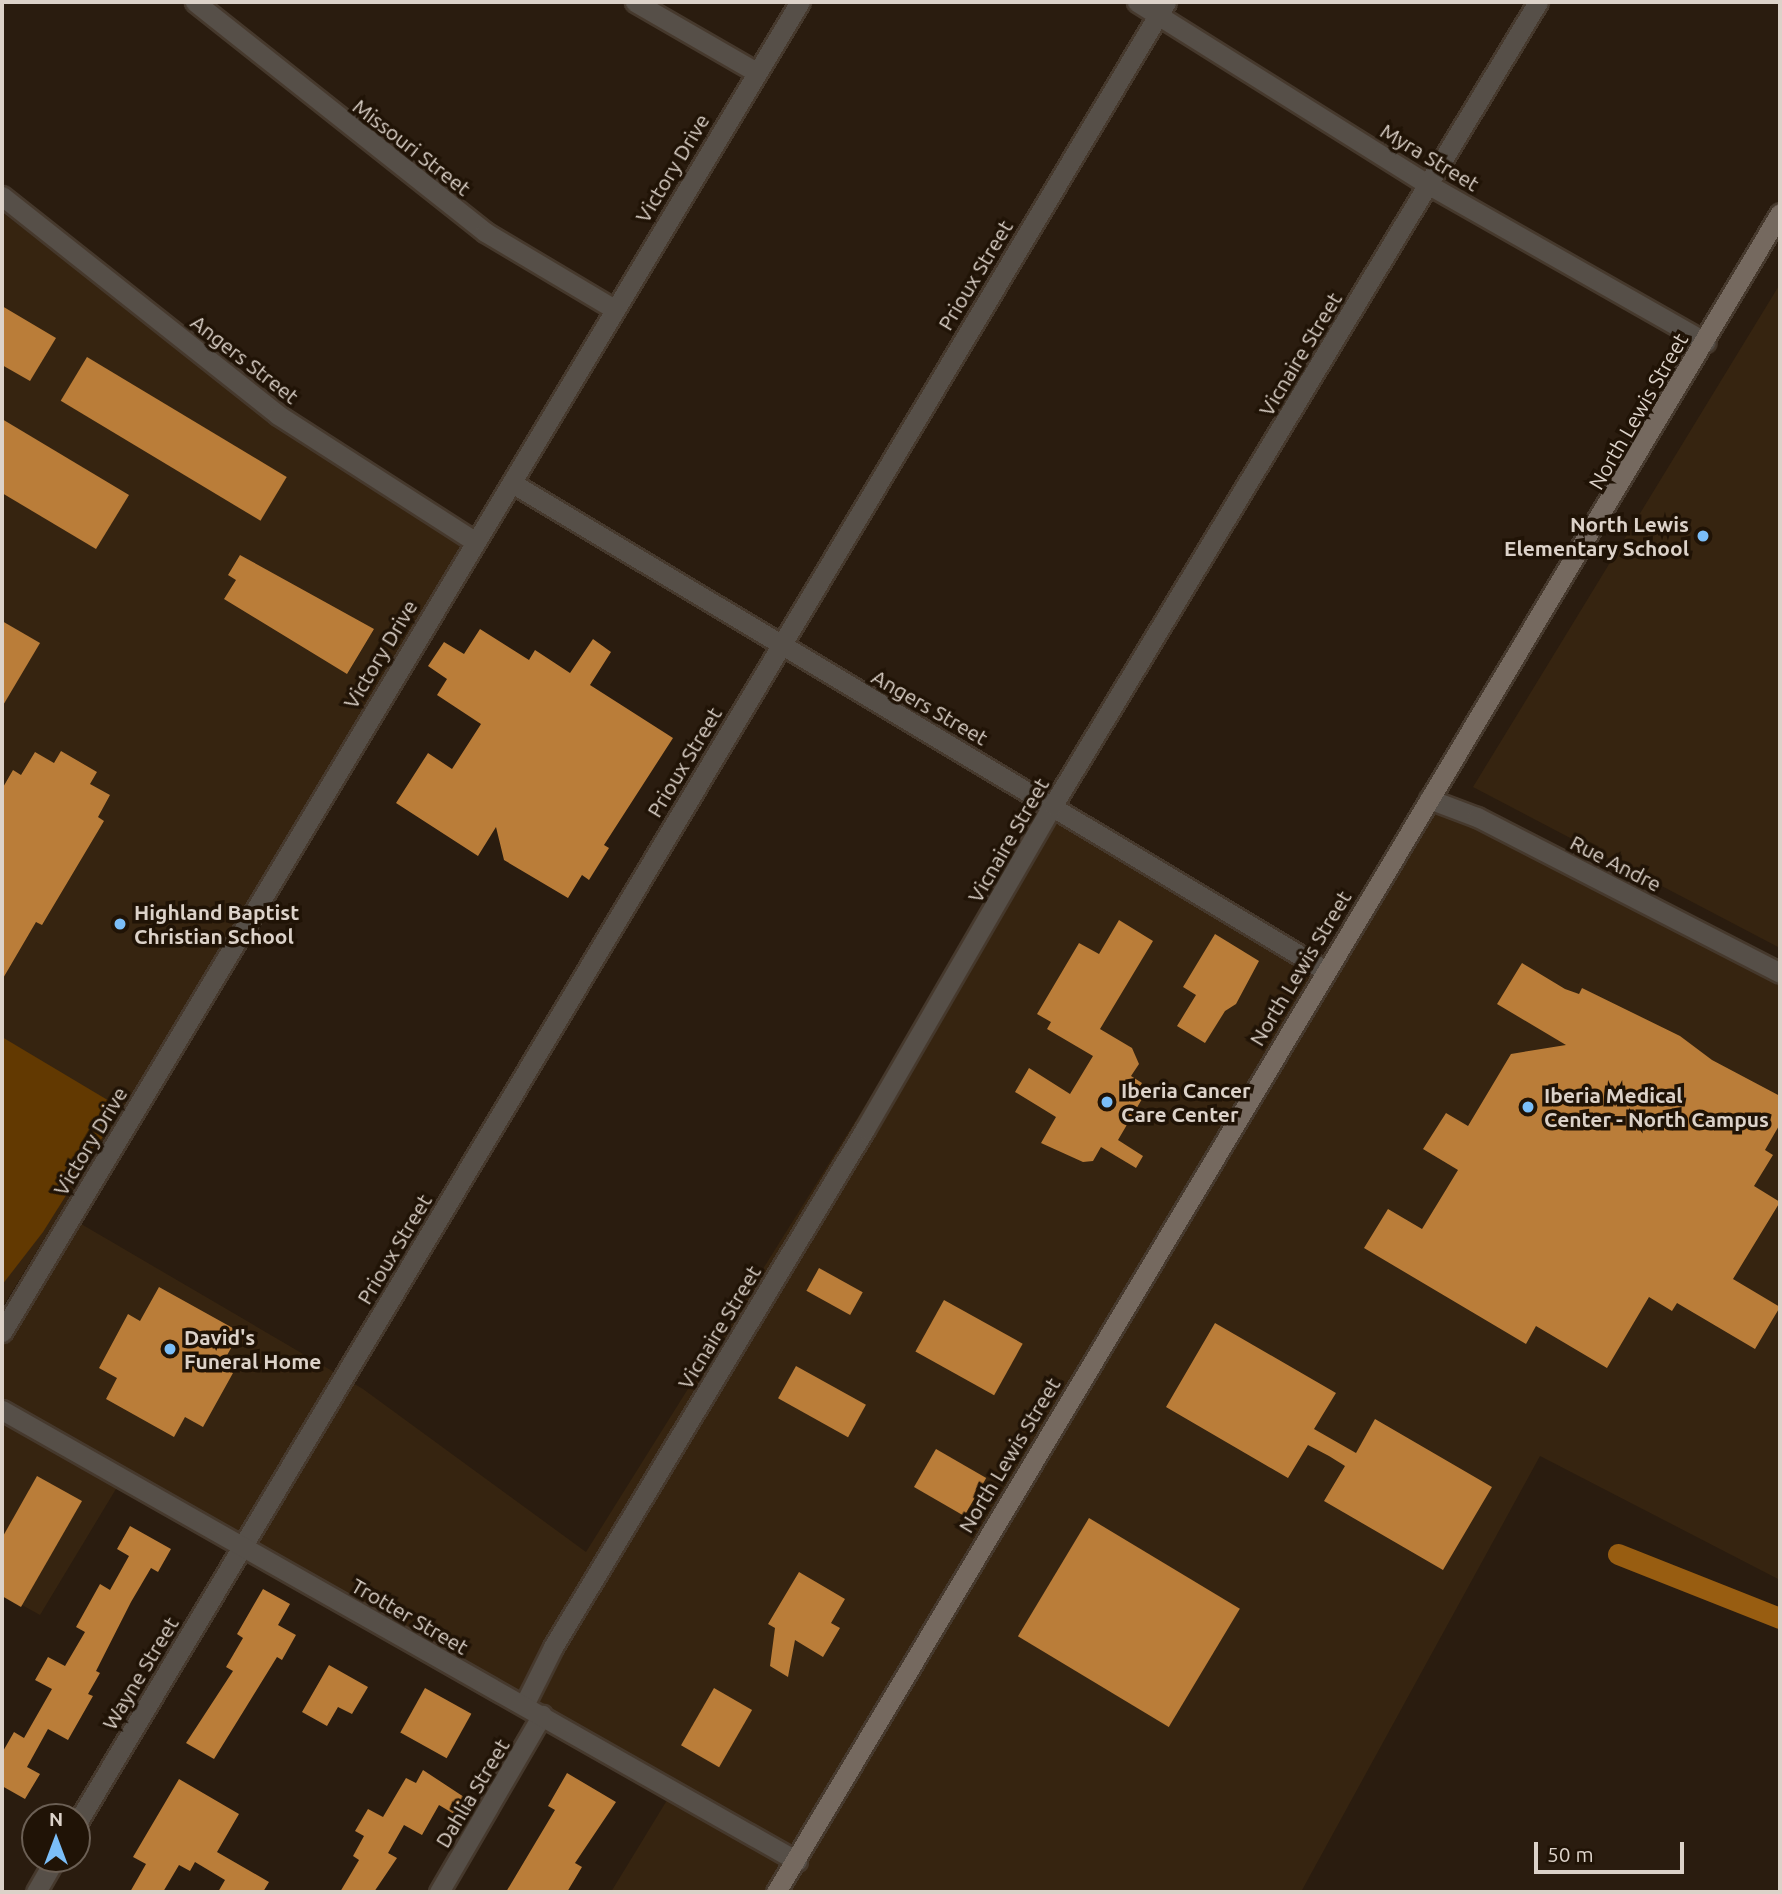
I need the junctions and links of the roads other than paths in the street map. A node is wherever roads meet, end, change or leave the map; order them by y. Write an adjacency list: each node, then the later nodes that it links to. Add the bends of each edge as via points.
1 (195, 2): 11 (street, Missouri Street, via 485,232)
2 (635, 2): 7 (street)
3 (800, 2): 7 (street, Victory Drive)
4 (1137, 2): 6 (street, Myra Street)
5 (1538, 2): 8 (street, Vicnaire Street)
6 (1162, 8): 8 (street, Myra Street); 15 (street, Prioux Street)
7 (756, 72): 11 (street, Victory Drive)
8 (1429, 185): 12 (street, Myra Street); 17 (street, Vicnaire Street)
9 (2, 196): 14 (street, Angers Street, via 278,415)
10 (1780, 213): 12 (main road, North Lewis Street)
11 (614, 309): 13 (street, Victory Drive)
12 (1704, 342): 16 (main road, North Lewis Street)
13 (512, 483): 14 (street, Victory Drive); 15 (street, Angers Street)
14 (473, 540): 20 (street, Victory Drive)
15 (780, 645): 17 (street, Angers Street); 22 (street, Prioux Street)
16 (1429, 799): 18 (main road, North Lewis Street); 19 (street, Rue Andre, via 1477,817)
17 (1053, 806): 18 (street, Angers Street); 23 (street, Vicnaire Street, via 865,1129 552,1647)
18 (1326, 971): 26 (main road, North Lewis Street)
19 (1780, 973)
20 (2, 1332)
21 (2, 1410): 22 (street, Trotter Street)
22 (243, 1546): 23 (street, Trotter Street); 25 (street, Wayne Street)
23 (524, 1705): 24 (street, Trotter Street)
24 (542, 1716): 26 (street, Trotter Street); 29 (street, Dahlia Street)
25 (89, 1803)
26 (797, 1861): 30 (main road, North Lewis Street)
27 (47, 1873): 28 (street)
28 (36, 1892)
29 (439, 1892)
30 (776, 1892)

